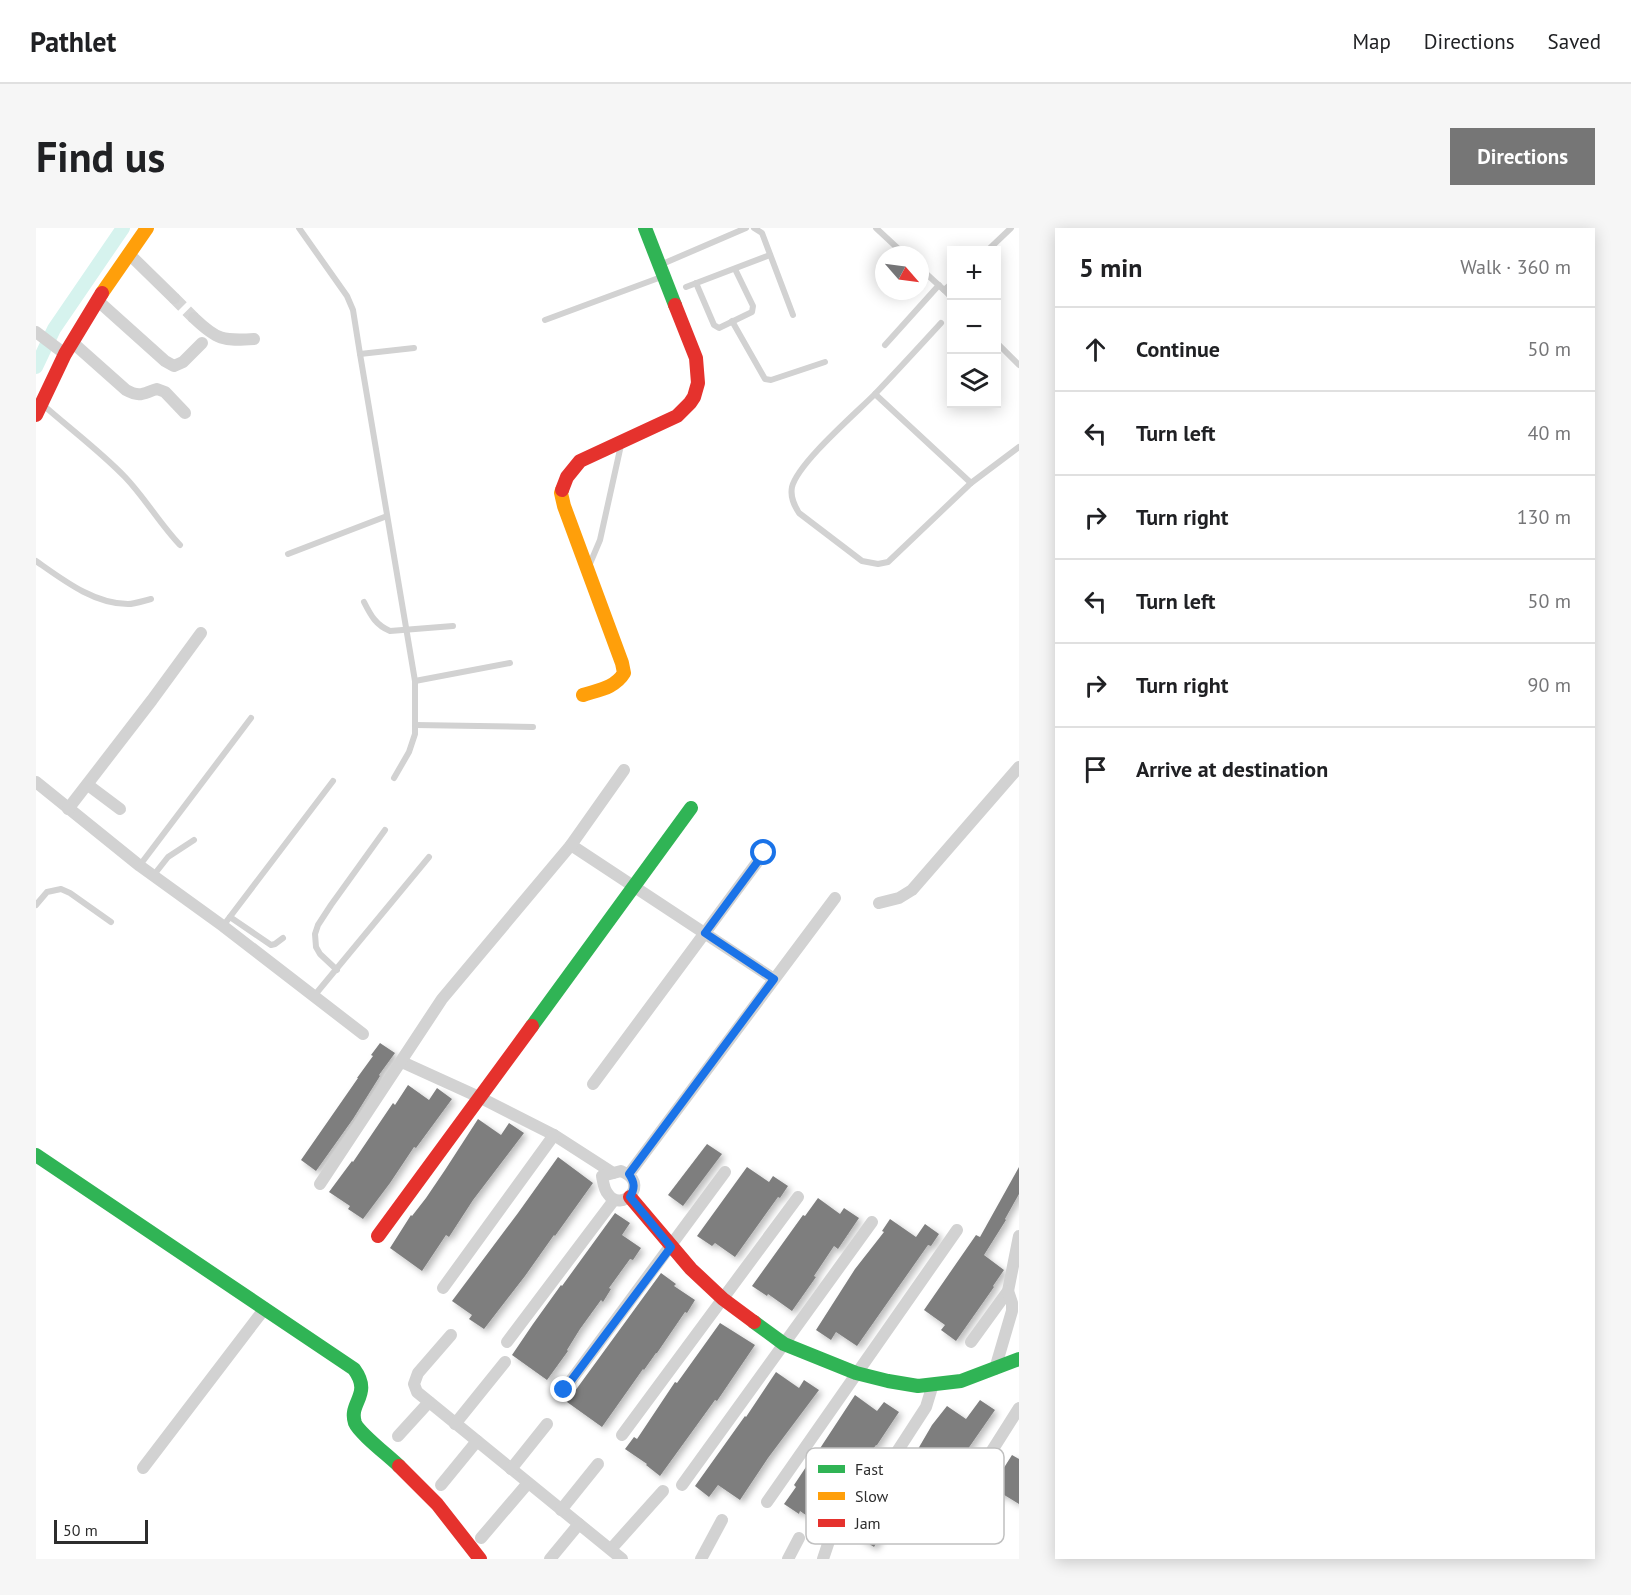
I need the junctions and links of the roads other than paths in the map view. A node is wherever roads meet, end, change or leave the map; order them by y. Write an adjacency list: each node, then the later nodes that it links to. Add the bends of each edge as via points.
1 (147, 228): 10 (street)
2 (299, 228): 33 (lane, via 347,296)
3 (645, 228): 13 (street)
4 (746, 228): 13 (lane)
5 (754, 228): 11 (lane, via 762,233)
6 (876, 228): 8 (lane)
7 (1011, 228): 9 (lane)
8 (895, 246)
9 (992, 246)
10 (129, 254): 20 (street); 21 (street)
11 (770, 255): 12 (lane); 22 (lane)
12 (735, 269): 15 (lane); 25 (lane, via 753,306 752,312)
13 (662, 271): 24 (lane); 39 (street, via 696,358 697,393 677,416)
14 (929, 276): 18 (lane)
15 (696, 283): 17 (lane); 25 (lane, via 714,325 719,328)
16 (947, 286): 18 (lane)
17 (686, 287)
18 (942, 288): 19 (lane); 30 (lane)
19 (947, 293)
20 (174, 298)
21 (97, 300): 28 (street); 29 (street, via 174,366)
22 (793, 315)
23 (194, 318): 27 (street, via 221,339)
24 (545, 320)
25 (732, 321): 34 (lane, via 765,379)
26 (941, 323): 36 (lane)
27 (254, 339)
28 (55, 343): 37 (street); 38 (street, via 135,395 157,389 165,392)
29 (202, 343)
30 (885, 345)
31 (1001, 347): 35 (lane)
32 (414, 348): 33 (lane)
33 (360, 354): 42 (lane)
34 (825, 362)
35 (1019, 365)
36 (875, 394): 41 (lane); 41 (lane, via 798,475 792,488 792,503 799,513 862,561 878,564 888,562)
37 (39, 409): 43 (lane, via 124,476)
38 (185, 413)
39 (622, 442): 46 (lane, via 600,540); 46 (street, via 580,461 567,477 561,493)
40 (1019, 447): 41 (lane)
41 (971, 483)
42 (387, 516): 44 (lane); 50 (lane)
43 (180, 545)
44 (288, 554)
45 (36, 561): 47 (lane, via 66,582 104,600 128,604)
46 (587, 569): 54 (street, via 624,674 613,685)
47 (151, 599)
48 (364, 602): 50 (lane, via 382,627)
49 (453, 626): 50 (lane)
50 (406, 630): 53 (lane)
51 (201, 633): 63 (street)
52 (510, 663): 53 (lane)
53 (415, 681): 56 (lane)
54 (583, 695)
55 (251, 718): 72 (lane)
56 (415, 725): 57 (lane); 60 (lane, via 409,752)
57 (533, 727)
58 (1019, 766): 76 (street, via 912,890)
59 (624, 770): 69 (street)
60 (394, 778)
61 (333, 781): 79 (lane)
62 (36, 782): 64 (street)
63 (87, 785): 64 (street); 66 (street)
64 (68, 808): 72 (street)
65 (691, 808): 74 (street)
66 (120, 809)
67 (385, 830): 82 (lane, via 318,925 315,947)
68 (194, 840): 73 (lane, via 168,857)
69 (571, 844): 74 (street); 86 (street, via 442,999)
70 (764, 853): 80 (street)
71 (429, 856): 82 (lane)
72 (140, 866): 73 (street)
73 (153, 876): 79 (street)
74 (634, 888): 80 (street); 88 (street)
75 (835, 898): 83 (street)
76 (879, 903)
77 (36, 905): 78 (lane, via 47,892 61,889)
78 (111, 922)
79 (226, 922): 81 (lane, via 272,945); 84 (street)
80 (705, 933): 83 (street); 87 (street)
81 (283, 938)
82 (337, 970): 84 (lane)
83 (774, 979): 93 (street)
84 (314, 997): 85 (street)
85 (363, 1034)
86 (402, 1062): 88 (street); 94 (street)
87 (593, 1084)
88 (479, 1097): 89 (street); 100 (street)
89 (554, 1135): 92 (street); 103 (street)
90 (36, 1155): 106 (street)
91 (725, 1172): 102 (street)
92 (613, 1173): 93 (street); 97 (street, via 602,1176 608,1195)
93 (629, 1174): 95 (street, via 634,1181)
94 (320, 1184)
95 (630, 1197): 97 (street); 102 (street)
96 (798, 1197): 105 (street)
97 (614, 1200): 108 (street)
98 (872, 1222): 110 (street)
99 (957, 1230): 114 (street)
100 (378, 1236)
101 (1019, 1236): 104 (street)
102 (671, 1247): 105 (street); 116 (street)
103 (443, 1288)
104 (1008, 1291): 109 (street); 113 (street, via 1011,1311)
105 (723, 1299): 110 (street); 121 (street)
106 (265, 1308): 127 (street); 141 (street, via 362,1377 355,1422 411,1476)
107 (451, 1335): 117 (street, via 418,1373 414,1384)
108 (507, 1342)
109 (971, 1342)
110 (784, 1344): 114 (street); 131 (street)
111 (1019, 1359): 113 (street)
112 (505, 1362): 119 (street)
113 (995, 1369): 115 (street, via 961,1381)
114 (856, 1373): 115 (street, via 918,1386); 133 (street)
115 (933, 1384): 124 (street, via 926,1407)
116 (564, 1390)
117 (429, 1402): 119 (street); 122 (street)
118 (1019, 1408): 125 (street)
119 (455, 1424): 123 (street)
120 (547, 1424): 128 (street)
121 (622, 1435)
122 (398, 1436)
123 (477, 1442): 128 (street); 130 (street)
124 (899, 1448)
125 (994, 1448)
126 (598, 1464): 134 (street)
127 (143, 1468)
128 (511, 1469): 129 (street)
129 (528, 1483): 134 (street); 137 (street)
130 (441, 1485)
131 (682, 1485)
132 (663, 1491): 140 (street)
133 (767, 1502)
134 (561, 1509): 136 (street)
135 (722, 1520): 144 (street)
136 (579, 1524): 140 (street); 142 (street)
137 (481, 1538)
138 (799, 1538): 145 (street)
139 (828, 1544): 146 (street)
140 (611, 1549): 143 (street)
141 (480, 1559)
142 (550, 1559)
143 (622, 1559)
144 (701, 1559)
145 (788, 1559)
146 (824, 1559)

